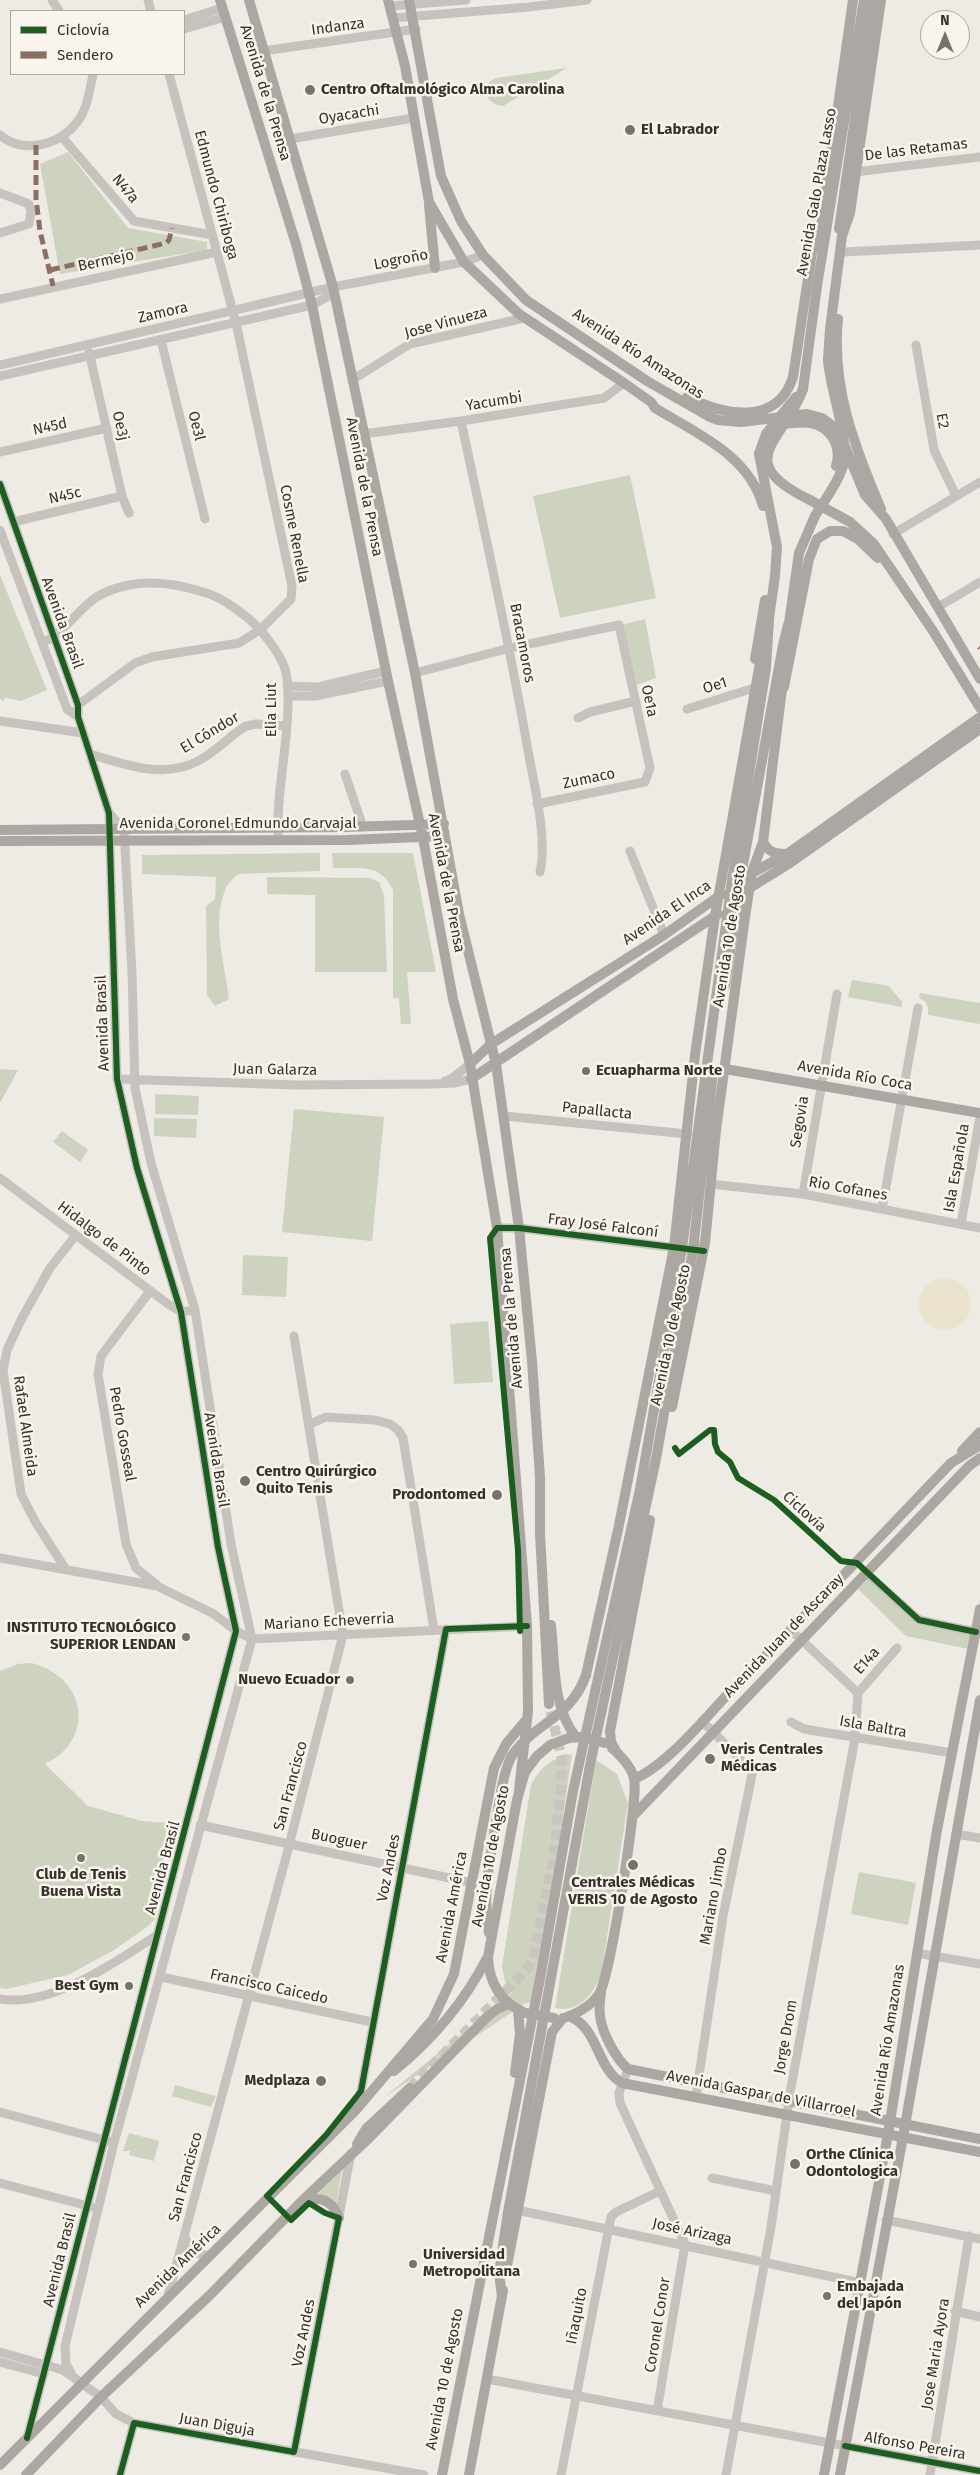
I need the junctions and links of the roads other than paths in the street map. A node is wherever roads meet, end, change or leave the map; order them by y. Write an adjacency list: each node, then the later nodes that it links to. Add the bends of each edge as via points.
1 (249, 0): 17 (main road, Avenida de la Prensa)
2 (466, 0): 8 (street)
3 (587, 0): 11 (street)
4 (853, 0): 31 (main road, Avenida Galo Plaza Lasso)
5 (864, 0): 39 (main road, Avenida Galo Plaza Lasso)
6 (872, 0): 32 (main road, Avenida Galo Plaza Lasso, via 839,229)
7 (881, 0): 25 (main road)
8 (410, 2): 9 (street); 11 (main road, Avenida Río Amazonas)
9 (389, 3): 12 (main road)
10 (223, 8): 13 (street); 14 (street); 41 (main road, Avenida de la Prensa)
11 (414, 16): 12 (street); 15 (main road, Avenida Río Amazonas)
12 (394, 18): 16 (main road)
13 (185, 20)
14 (185, 28)
15 (416, 29): 16 (street, Indanza); 36 (main road, Avenida Río Amazonas, via 441,176 462,221)
16 (397, 32): 17 (street, Indanza); 20 (main road)
17 (264, 51): 23 (main road, Avenida de la Prensa)
18 (93, 75): 22 (street, via 79,120)
19 (169, 75): 30 (street, Edmundo Chiriboga)
20 (413, 118): 23 (street, Oyacachi); 27 (main road)
21 (0, 135): 22 (street, via 24,146)
22 (62, 137): 30 (street, N47a, via 134,221)
23 (290, 139): 40 (main road, Avenida de la Prensa)
24 (980, 157): 25 (street, De las Retamas)
25 (856, 172): 28 (main road)
26 (0, 193): 29 (street, via 29,204 31,212 29,224)
27 (429, 202): 37 (main road); 38 (main road)
28 (850, 213): 32 (main road); 35 (main road)
29 (0, 233)
30 (212, 235): 34 (street, Edmundo Chiriboga)
31 (820, 235): 39 (main road, Avenida Galo Plaza Lasso, via 814,277); 52 (main road, via 812,252 793,378 785,397 775,406 753,412 720,410 703,405)
32 (842, 236): 67 (main road, Avenida 10 de Agosto, bridge, via 828,359 845,459 839,476)
33 (980, 245): 35 (street)
34 (217, 252): 42 (street, Bermejo); 44 (street, Edmundo Chiriboga)
35 (844, 252): 69 (main road, via 836,331 838,380 860,459)
36 (483, 255): 37 (street, Logroño); 52 (main road, Avenida Río Amazonas, via 526,300)
37 (464, 262): 38 (street, Logroño); 45 (main road)
38 (435, 268): 40 (street, Logroño)
39 (817, 286): 56 (main road)
40 (331, 291): 41 (street, Zamora); 43 (street, Zamora); 54 (main road, Avenida de la Prensa)
41 (309, 294): 43 (main road, Avenida de la Prensa); 44 (street, Zamora)
42 (0, 299)
43 (312, 305): 46 (street, Zamora); 83 (main road, Avenida de la Prensa)
44 (233, 311): 46 (street, Edmundo Chiriboga); 48 (street, Zamora)
45 (524, 318): 54 (street, Jose Vinueza, via 410,344); 55 (main road)
46 (236, 323): 47 (street, Zamora); 78 (street, Cosme Renella, via 292,586 291,599)
47 (161, 340): 50 (street, Zamora); 68 (street, Oe3l)
48 (88, 345): 50 (street, Oe3j); 51 (street, Zamora)
49 (916, 345): 65 (street, E2, via 934,450)
50 (90, 356): 53 (street, Zamora); 59 (street, Oe3j)
51 (0, 365)
52 (631, 368): 58 (main road, Avenida Río Amazonas, via 708,416)
53 (0, 376)
54 (352, 380): 60 (main road, Avenida de la Prensa)
55 (624, 383): 57 (street, Yacumbi, via 604,398); 86 (main road, via 655,408 735,460 753,480 762,502 770,557)
56 (803, 389): 73 (main road, bridge, via 793,413 772,442 768,460 771,471 780,483 860,530 874,544); 76 (main road, Avenida 10 de Agosto, bridge, via 766,434 761,445 760,466 777,560)
57 (461, 421): 60 (street, Yacumbi); 81 (street, Bracamoros)
58 (741, 422): 67 (main road, bridge, via 804,422 817,424 826,430 835,442 838,456); 69 (main road, Avenida Río Amazonas, via 800,414 828,421 841,438 865,495)
59 (107, 428): 61 (street, N45d); 64 (street, Oe3j)
60 (363, 434): 82 (main road, Avenida de la Prensa)
61 (0, 452)
62 (980, 482): 65 (street)
63 (0, 484): 70 (street, Avenida Brasil)
64 (122, 496): 66 (street, Oe3j); 70 (street, N45c)
65 (956, 496): 72 (street)
66 (129, 513)
67 (815, 516): 77 (main road, Avenida 10 de Agosto, via 799,552)
68 (205, 519)
69 (886, 519): 72 (main road, Avenida Río Amazonas)
70 (13, 522): 79 (street, Avenida Brasil)
71 (0, 530): 80 (street, Avenida Brasil)
72 (893, 534): 75 (main road, Avenida Río Amazonas)
73 (889, 569): 89 (main road, via 845,531 830,531 817,539 809,559); 91 (main road, via 933,631)
74 (980, 582): 75 (street)
75 (938, 606): 84 (main road, Avenida Río Amazonas)
76 (769, 620): 96 (main road, Avenida 10 de Agosto); 121 (main road, Avenida 10 de Agosto, via 766,668)
77 (788, 625): 89 (main road, Avenida 10 de Agosto); 121 (main road, Avenida 10 de Agosto)
78 (261, 629): 79 (street, Elia Liut, via 234,606 212,595 166,583 141,584 106,592 91,600); 85 (street, Elia Liut, via 285,669); 90 (street, Cosme Renella, via 239,643 152,657 135,663)
79 (55, 637): 80 (street, Elia Liut); 90 (street, Avenida Brasil)
80 (42, 643): 93 (street, Avenida Brasil, via 67,709)
81 (510, 648): 82 (street); 88 (street, Oe1a, via 618,625); 104 (street, Bracamoros)
82 (415, 672): 106 (main road, Avenida de la Prensa)
83 (387, 676): 85 (street, via 318,687); 87 (street, via 315,696); 107 (main road, Avenida de la Prensa)
84 (980, 679)
85 (287, 686): 87 (street, Elia Liut)
86 (751, 689): 92 (street, Oe1); 96 (main road)
87 (288, 696): 98 (street, Elia Liut)
88 (636, 700): 95 (street); 103 (street, Oe1a, via 650,768)
89 (780, 700): 116 (main road, Avenida 10 de Agosto)
90 (78, 705): 93 (street, Avenida Brasil)
91 (980, 708)
92 (687, 709)
93 (78, 717): 100 (street, Avenida Brasil)
94 (980, 717): 118 (main road, Avenida El Inca)
95 (578, 718)
96 (750, 720): 123 (main road, Avenida 10 de Agosto)
97 (0, 721): 100 (street)
98 (287, 726): 101 (street, El Cóndor, via 246,726 195,762 173,768 155,770); 110 (street, Elia Liut)
99 (980, 729): 122 (main road, Avenida El Inca, via 790,864)
100 (83, 733): 101 (street, Avenida Brasil)
101 (90, 754): 105 (street, Avenida Brasil)
102 (346, 774): 108 (street)
103 (645, 782): 104 (street, Zumaco)
104 (537, 804): 119 (street, Bracamoros, via 543,859)
105 (109, 813): 111 (street, Avenida Brasil); 112 (street, Avenida Brasil)
106 (444, 824): 107 (main road, Avenida Coronel Edmundo Carvajal); 113 (main road, Avenida de la Prensa)
107 (420, 826): 108 (main road, Avenida Coronel Edmundo Carvajal); 114 (main road, Avenida de la Prensa)
108 (363, 827): 110 (main road, Avenida Coronel Edmundo Carvajal)
109 (0, 830): 111 (main road, Avenida Coronel Edmundo Carvajal)
110 (278, 834): 112 (main road, Avenida Coronel Edmundo Carvajal); 114 (main road, Avenida Coronel Edmundo Carvajal)
111 (110, 835): 112 (main road, Avenida Coronel Edmundo Carvajal); 115 (main road, Avenida Coronel Edmundo Carvajal); 133 (street, Avenida Brasil)
112 (124, 835): 134 (street, Avenida Brasil)
113 (445, 836): 114 (main road, Avenida Coronel Edmundo Carvajal); 129 (main road, Avenida de la Prensa, via 459,914)
114 (423, 838): 130 (main road, Avenida de la Prensa, via 453,999)
115 (0, 841)
116 (763, 842): 118 (main road, via 770,852); 120 (main road, Avenida 10 de Agosto)
117 (630, 850): 126 (street)
118 (787, 854): 120 (main road, Avenida El Inca)
119 (540, 872)
120 (752, 872): 121 (main road, Avenida El Inca); 122 (main road, Avenida 10 de Agosto)
121 (736, 884): 123 (main road, Avenida El Inca); 124 (main road, Avenida 10 de Agosto)
122 (750, 888): 124 (main road, Avenida El Inca); 132 (main road, Avenida 10 de Agosto)
123 (719, 896): 125 (main road, Avenida 10 de Agosto); 126 (main road, Avenida El Inca)
124 (734, 901): 125 (main road, Avenida El Inca); 153 (main road, Avenida 10 de Agosto, via 714,1060)
125 (715, 916): 131 (main road, Avenida El Inca); 142 (main road, Avenida 10 de Agosto, via 695,1054)
126 (664, 934): 129 (main road, Avenida El Inca)
127 (837, 994): 137 (street, Segovia)
128 (918, 1008): 138 (street)
129 (491, 1044): 130 (main road, Avenida El Inca); 131 (main road, Avenida de la Prensa)
130 (470, 1064): 135 (main road, Avenida de la Prensa); 136 (street, Juan Galarza, via 451,1079)
131 (496, 1064): 135 (main road, Avenida El Inca); 140 (main road, Avenida de la Prensa)
132 (725, 1069): 137 (main road, Avenida Río Coca); 144 (main road, Avenida 10 de Agosto)
133 (117, 1079): 134 (street, Juan Galarza); 154 (street, Avenida Brasil, via 137,1168)
134 (134, 1079): 136 (street, Juan Galarza, via 297,1085); 156 (street, Avenida Brasil, via 151,1163)
135 (471, 1079): 136 (street, Juan Galarza); 148 (main road, Avenida de la Prensa)
136 (432, 1084)
137 (820, 1084): 138 (main road, Avenida Río Coca); 145 (street, Segovia)
138 (900, 1099): 139 (main road, Avenida Río Coca); 146 (street)
139 (980, 1113)
140 (504, 1116): 142 (street, Papallacta); 149 (main road, Avenida de la Prensa)
141 (980, 1117): 147 (street, Isla Española)
142 (688, 1134): 153 (main road, Avenida 10 de Agosto)
143 (0, 1178): 151 (street, Hidalgo de Pinto)
144 (710, 1184): 145 (street, Rio Cofanes); 152 (main road, Avenida 10 de Agosto)
145 (803, 1194): 146 (street, Rio Cofanes)
146 (882, 1209): 147 (street, Rio Cofanes)
147 (962, 1224): 150 (street, Rio Cofanes)
148 (497, 1228): 149 (street, Fray José Falconí); 174 (main road, Avenida de la Prensa)
149 (519, 1228): 153 (street, Fray José Falconí); 167 (main road, Avenida de la Prensa)
150 (980, 1228)
151 (76, 1235): 155 (street, Hidalgo de Pinto); 170 (street, Rafael Almeida, via 50,1268 22,1318 3,1371 21,1494)
152 (705, 1243): 153 (street); 193 (main road, Avenida 10 de Agosto, via 610,1731)
153 (684, 1249): 166 (main road, Avenida 10 de Agosto); 168 (main road, Avenida 10 de Agosto); 258 (main road, Avenida 10 de Agosto, via 654,1467 592,1760 508,2212 499,2273)
154 (172, 1285): 155 (street, Pedro Gosseal, via 168,1296); 157 (street, Avenida Brasil)
155 (153, 1294): 157 (street, Hidalgo de Pinto); 172 (street, Pedro Gosseal, via 100,1356 98,1374 126,1544 136,1568)
156 (195, 1310): 157 (street); 181 (street, Avenida Brasil, via 231,1544)
157 (181, 1312): 177 (street, Avenida Brasil, via 213,1518)
158 (294, 1336): 159 (street, San Francisco)
159 (310, 1424): 176 (street, via 326,1417 375,1420 398,1430 402,1438); 180 (street, San Francisco)
160 (980, 1432): 163 (main road)
161 (980, 1445): 163 (main road, Avenida Juan de Ascaray)
162 (980, 1458): 164 (main road, Avenida Juan de Ascaray)
163 (951, 1463): 178 (main road, Avenida Juan de Ascaray)
164 (969, 1466): 165 (main road); 171 (main road, Avenida Juan de Ascaray)
165 (980, 1470)
166 (640, 1489): 168 (main road); 256 (main road, Avenida 10 de Agosto, via 573,1792)
167 (540, 1494): 186 (main road, Avenida de la Prensa); 191 (main road, Avenida de la Prensa, via 559,1693 566,1723)
168 (619, 1525): 205 (main road, Avenida 10 de Agosto, bridge, via 580,1690 566,1709 526,1738 511,1757 503,1780 486,1886)
169 (0, 1558): 170 (street, Mariano Echeverria)
170 (65, 1568): 172 (street, Mariano Echeverria)
171 (866, 1572): 179 (street, via 919,1620); 182 (main road, Avenida Juan de Ascaray)
172 (157, 1586): 177 (street, Mariano Echeverria, via 214,1614)
173 (980, 1609): 179 (main road, Avenida Río Amazonas)
174 (526, 1626): 175 (street, Mariano Echeverria); 187 (main road, Avenida de la Prensa)
175 (446, 1629): 176 (street, Mariano Echeverria); 202 (street, Voz Andes)
176 (434, 1630): 180 (street, Mariano Echeverria)
177 (236, 1631): 181 (street, Mariano Echeverria); 204 (street, Avenida Brasil)
178 (792, 1631): 182 (street); 188 (main road, Avenida Juan de Ascaray)
179 (976, 1632): 194 (main road, Avenida Río Amazonas)
180 (343, 1635): 181 (street, Mariano Echeverria); 201 (street, San Francisco)
181 (252, 1639): 198 (street, Avenida Brasil)
182 (801, 1640): 184 (street); 190 (main road, Avenida Juan de Ascaray)
183 (898, 1648): 184 (street, E14a)
184 (858, 1693): 192 (street, Jorge Drom)
185 (980, 1700): 199 (main road, Avenida Río Amazonas)
186 (549, 1704)
187 (527, 1718): 196 (main road, Avenida de la Prensa); 203 (main road, Avenida América, via 506,1744 496,1763)
188 (702, 1721): 190 (street, Mariano Jimbo); 195 (main road, Avenida Juan de Ascaray, via 650,1772)
189 (791, 1722): 192 (street, Isla Baltra, via 804,1729)
190 (712, 1732): 197 (main road, Avenida Juan de Ascaray); 221 (street, Mariano Jimbo, via 752,1774 723,1916)
191 (579, 1737): 193 (main road, Avenida 10 de Agosto, bridge, via 605,1743); 196 (main road, Avenida 10 de Agosto, via 556,1742 543,1750 528,1766)
192 (855, 1738): 194 (street, Isla Baltra); 225 (street, Jorge Drom)
193 (616, 1751): 195 (main road, Avenida 10 de Agosto)
194 (952, 1753): 207 (main road, Avenida Río Amazonas)
195 (634, 1779): 197 (main road)
196 (519, 1790): 205 (main road, Avenida 10 de Agosto)
197 (633, 1816): 212 (main road)
198 (200, 1825): 201 (street, Buoguer); 206 (street, Avenida Brasil)
199 (956, 1834): 200 (street); 208 (main road, Avenida Río Amazonas)
200 (980, 1838)
201 (290, 1844): 202 (street, Buoguer); 213 (street, San Francisco)
202 (402, 1867): 203 (street, Buoguer); 218 (street, Voz Andes)
203 (473, 1883): 222 (main road, Avenida América, via 454,1974 433,2019)
204 (157, 1935): 206 (street); 214 (street, via 101,1972 70,1986 47,1994); 234 (street, Avenida Brasil)
205 (490, 1937): 209 (main road, Avenida 10 de Agosto)
206 (170, 1940): 211 (street, Avenida Brasil)
207 (917, 1953): 208 (street); 229 (main road, Avenida Río Amazonas)
208 (934, 1956): 210 (street); 230 (main road, Avenida Río Amazonas)
209 (488, 1957): 215 (main road, Avenida 10 de Agosto, via 493,1985); 222 (main road, Avenida América, via 461,2003 410,2058)
210 (980, 1964)
211 (161, 1977): 213 (street, Francisco Caicedo); 235 (street, Avenida Brasil)
212 (601, 1992): 217 (main road, Avenida 10 de Agosto, via 587,2007); 219 (main road, via 599,2010 602,2025 622,2064)
213 (249, 1997): 218 (street, Francisco Caicedo); 249 (street, San Francisco)
214 (0, 1999)
215 (508, 2004): 216 (main road, Avenida 10 de Agosto); 237 (main road, via 486,2018)
216 (521, 2011): 217 (main road, Avenida 10 de Agosto, bridge); 256 (main road, Avenida 10 de Agosto, via 514,2080 478,2263)
217 (562, 2017): 220 (main road, via 584,2025 610,2073); 245 (main road, Avenida 10 de Agosto, via 552,2032)
218 (372, 2022): 226 (street, Voz Andes)
219 (628, 2068): 220 (street); 221 (main road, Avenida Gaspar de Villarroel)
220 (622, 2083): 224 (main road, Avenida Gaspar de Villarroel); 240 (street, via 620,2104)
221 (698, 2084): 224 (street, Mariano Jimbo); 225 (main road, Avenida Gaspar de Villarroel)
222 (375, 2087): 226 (main road, Avenida América)
223 (410, 2088): 237 (main road, via 366,2129)
224 (696, 2096): 228 (main road, Avenida Gaspar de Villarroel)
225 (789, 2102): 228 (street, Jorge Drom); 229 (main road, Avenida Gaspar de Villarroel)
226 (355, 2111): 253 (main road, Avenida América)
227 (0, 2112): 234 (street)
228 (788, 2114): 231 (main road, Avenida Gaspar de Villarroel); 241 (street, Jorge Drom)
229 (890, 2120): 230 (main road, Avenida Gaspar de Villarroel); 231 (main road, Avenida Río Amazonas)
230 (905, 2123): 232 (main road, Avenida Río Amazonas); 233 (main road, Avenida Gaspar de Villarroel)
231 (888, 2134): 232 (main road, Avenida Gaspar de Villarroel); 255 (main road, Avenida Río Amazonas)
232 (903, 2137): 236 (main road, Avenida Gaspar de Villarroel); 247 (main road, Avenida Río Amazonas)
233 (980, 2138)
234 (104, 2140): 235 (street); 243 (street, Avenida Brasil)
235 (114, 2143): 244 (street, Avenida Brasil)
236 (980, 2152)
237 (351, 2153): 242 (main road); 246 (street, Voz Andes)
238 (712, 2178): 241 (street)
239 (0, 2183): 243 (street)
240 (660, 2191): 248 (street, Iñaquito, via 616,2212); 252 (street)
241 (776, 2191): 254 (street, Jorge Drom)
242 (302, 2201): 246 (main road, via 325,2200 334,2207); 268 (main road, via 209,2296)
243 (87, 2206): 244 (street); 263 (street, Avenida Brasil)
244 (98, 2208): 266 (street, Avenida Brasil, via 65,2346 66,2364)
245 (516, 2210): 248 (street, José Arizaga); 258 (main road, Avenida 10 de Agosto)
246 (339, 2218): 275 (street, Voz Andes)
247 (886, 2220): 250 (street); 274 (main road, Avenida Río Amazonas)
248 (608, 2229): 252 (street, José Arizaga); 267 (street, Iñaquito)
249 (184, 2236): 253 (street, San Francisco, via 191,2252); 257 (street, San Francisco)
250 (969, 2236): 251 (street); 259 (street, Jose Maria Ayora)
251 (980, 2239)
252 (685, 2244): 254 (street, José Arizaga); 269 (street, Coronel Conor)
253 (210, 2256): 257 (main road, Avenida América)
254 (765, 2262): 255 (street, José Arizaga); 271 (street, Jorge Drom)
255 (860, 2283): 273 (main road, Avenida Río Amazonas)
256 (478, 2289): 282 (main road, Avenida 10 de Agosto)
257 (168, 2296): 266 (main road, Avenida América)
258 (502, 2297): 265 (main road, Avenida 10 de Agosto)
259 (955, 2311): 260 (street); 277 (street, Jose Maria Ayora)
260 (980, 2317)
261 (0, 2352): 263 (street, Juan Diguja)
262 (0, 2362): 264 (street)
263 (47, 2364): 264 (street, Avenida Brasil); 266 (street, Juan Diguja)
264 (44, 2374): 272 (street, Avenida Brasil)
265 (487, 2379): 267 (street, Alfonso Pereira); 283 (main road, Avenida 10 de Agosto)
266 (78, 2381): 268 (street, Juan Diguja); 272 (main road, Avenida América)
267 (576, 2396): 269 (street, Alfonso Pereira); 284 (street, Iñaquito)
268 (101, 2398): 270 (street, Juan Diguja, via 116,2414); 279 (main road)
269 (657, 2411): 271 (street, Alfonso Pereira)
270 (134, 2423): 275 (street, Juan Diguja); 280 (street)
271 (734, 2426): 273 (street, Alfonso Pereira); 285 (street, Jorge Drom)
272 (27, 2438): 276 (main road, Avenida América)
273 (829, 2443): 274 (street, Alfonso Pereira); 286 (main road, Avenida Río Amazonas)
274 (845, 2446): 277 (street, Alfonso Pereira); 287 (main road, Avenida Río Amazonas)
275 (294, 2452): 281 (street, Juan Diguja)
276 (2, 2459)
277 (933, 2462): 278 (street, Alfonso Pereira); 288 (street, Jose Maria Ayora)
278 (980, 2471)
279 (26, 2475)
280 (120, 2475)
281 (424, 2475)
282 (442, 2475)
283 (469, 2475)
284 (561, 2475)
285 (726, 2475)
286 (824, 2475)
287 (840, 2475)
288 (930, 2475)

